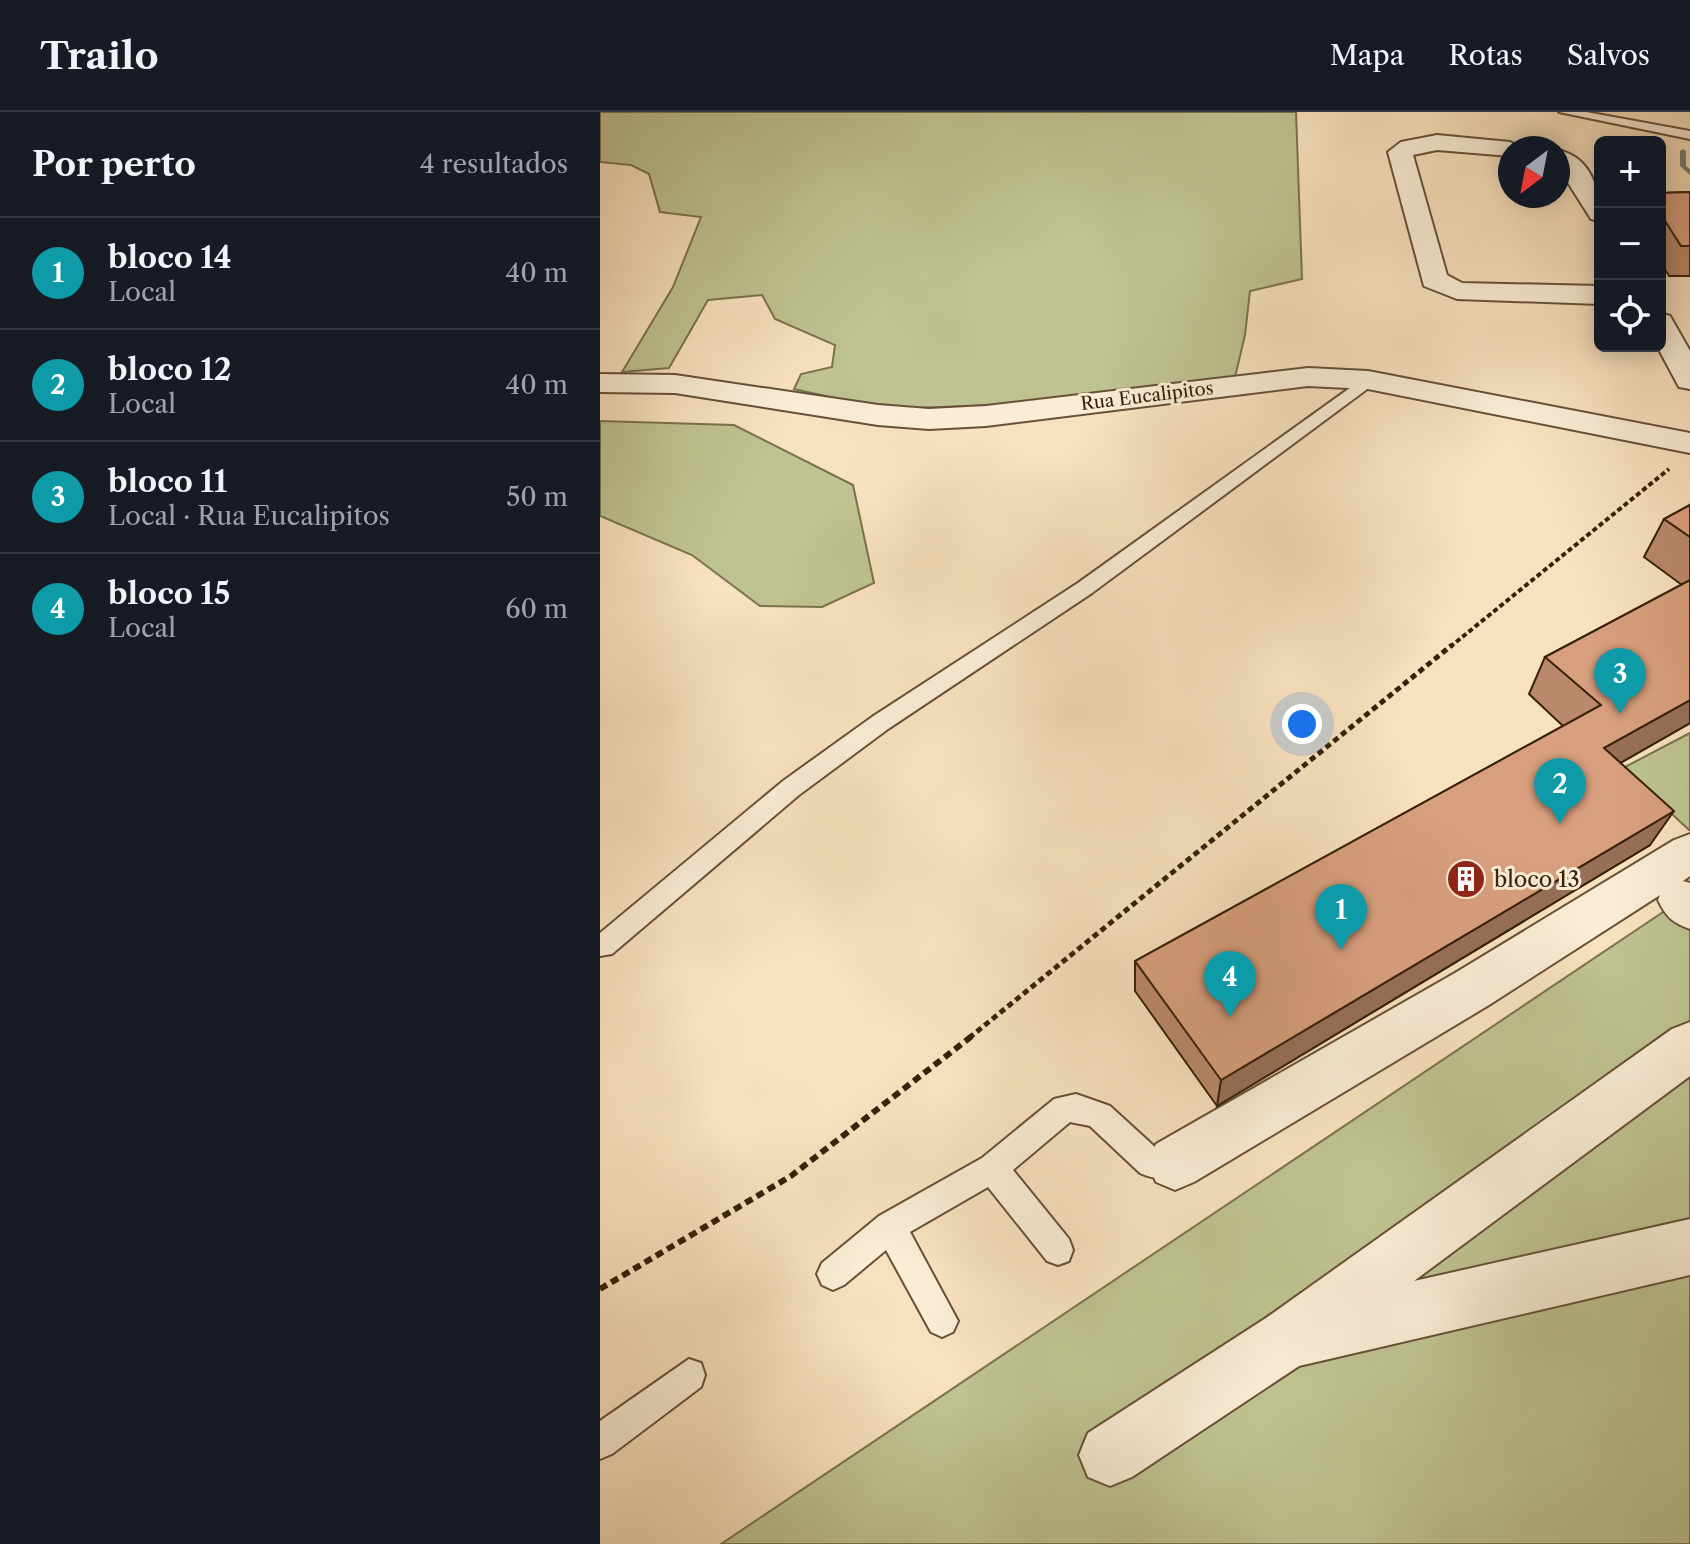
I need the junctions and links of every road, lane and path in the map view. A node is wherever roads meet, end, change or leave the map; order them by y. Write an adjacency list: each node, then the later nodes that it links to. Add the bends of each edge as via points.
1 (1565, 112): 3 (lane)
2 (1611, 112): 3 (lane)
3 (1658, 129): 4 (lane)
4 (1690, 135)
5 (1498, 148): 8 (street, via 1422,142 1400,152 1434,280 1457,291)
6 (1570, 164): 7 (street)
7 (1597, 208)
8 (1594, 295)
9 (1666, 334): 11 (street)
10 (1368, 380): 12 (street, Rua Eucalipitos, via 1308,377 929,419 675,384); 13 (street, Rua Eucalipitos); 15 (lane, via 1085,588 791,788)
11 (1690, 380)
12 (600, 383)
13 (1685, 451): 23 (path, via 1621,511 952,1052 791,1176)
14 (1690, 853): 17 (street, via 1472,989)
15 (603, 946)
16 (1690, 1046): 25 (street)
17 (1175, 1163): 18 (lane, via 1150,1163 1091,1109 1077,1105 1064,1109)
18 (992, 1168): 19 (lane); 21 (lane)
19 (890, 1227): 22 (lane); 24 (lane)
20 (1690, 1247): 25 (street)
21 (1058, 1250)
22 (833, 1274)
23 (600, 1289)
24 (942, 1321)
25 (1287, 1339): 28 (street)
26 (689, 1375): 27 (lane)
27 (600, 1442)
28 (1110, 1455)

